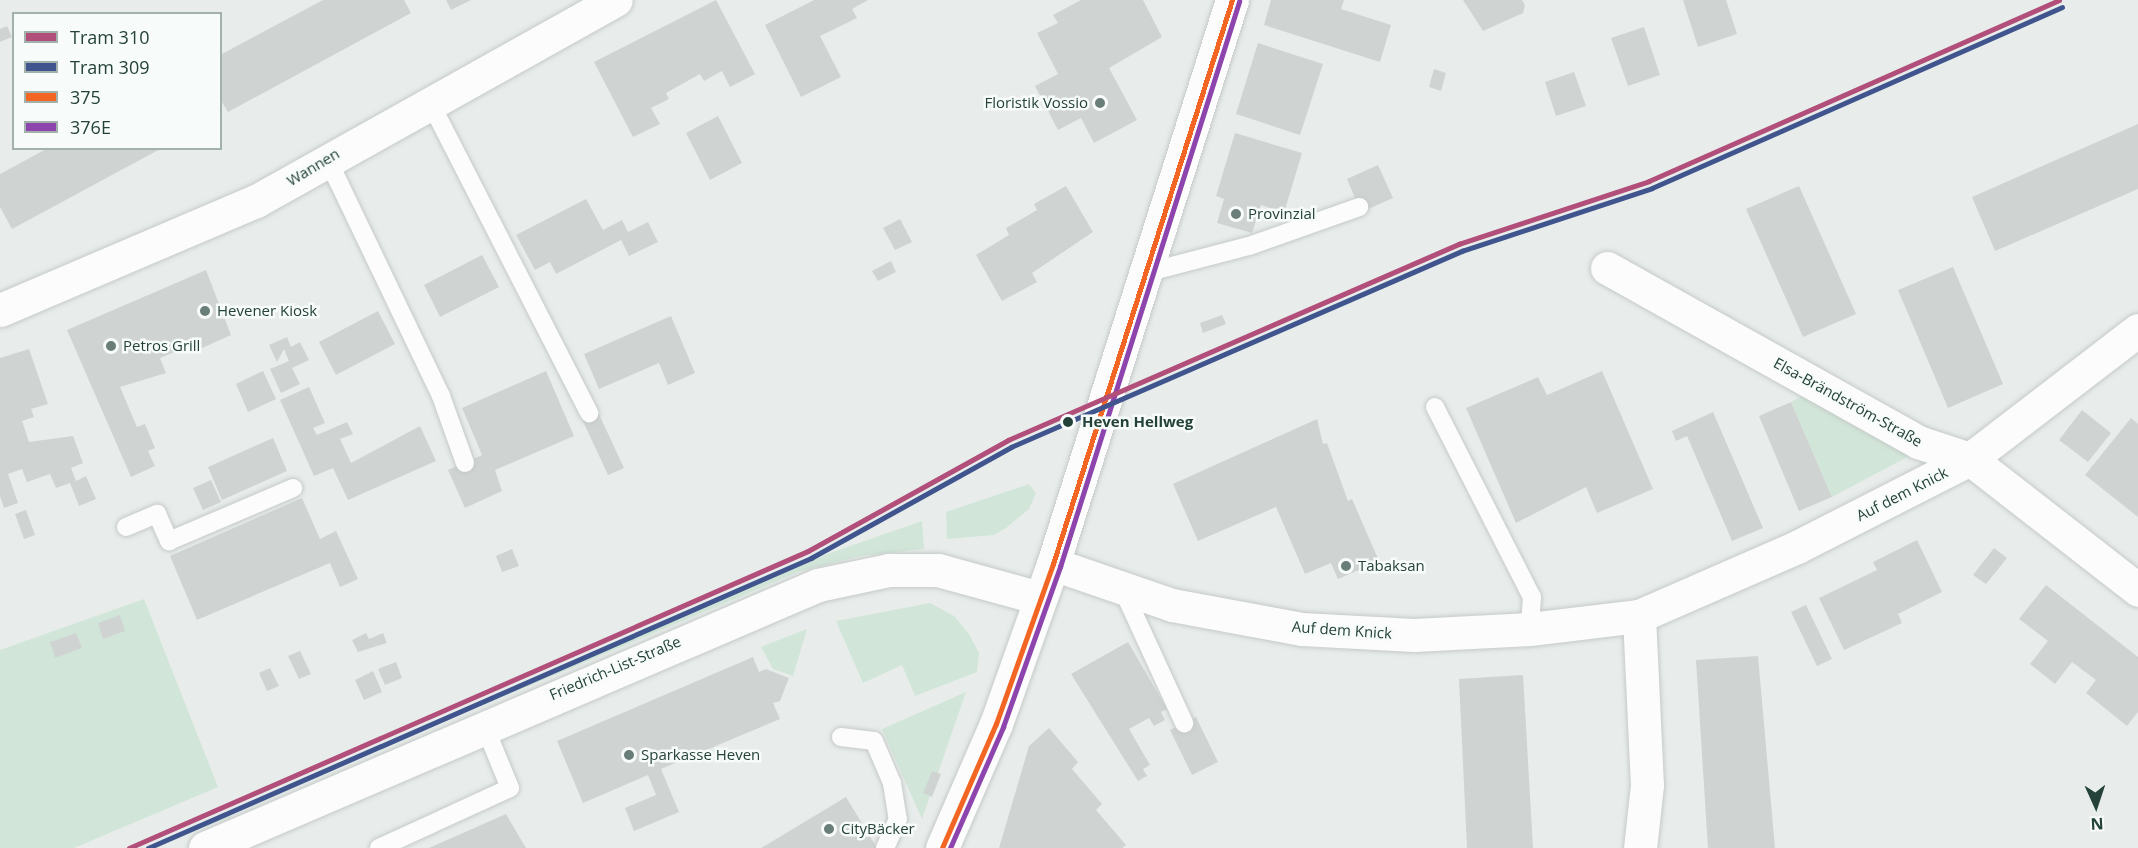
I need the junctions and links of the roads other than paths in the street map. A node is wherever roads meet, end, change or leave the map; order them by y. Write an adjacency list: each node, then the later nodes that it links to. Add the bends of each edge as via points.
1 (616, 0): 3 (street, Wannen)
2 (1232, 0): 7 (street)
3 (429, 100): 4 (street, Wannen); 11 (lane)
4 (327, 158): 8 (street, Wannen, via 256,201); 13 (lane, via 441,396)
5 (1359, 207): 7 (lane, via 1249,246)
6 (1607, 268): 12 (street, Elsa-Brändström-Straße, via 1918,442)
7 (1144, 273): 16 (street)
8 (0, 310)
9 (2138, 330): 12 (street)
10 (1435, 407): 21 (lane, via 1532,597)
11 (589, 413)
12 (1970, 459): 18 (street); 20 (street, Auf dem Knick, via 1787,552)
13 (465, 463)
14 (293, 488): 15 (lane, via 169,541 157,514)
15 (126, 527)
16 (1053, 564): 17 (street, Auf dem Knick); 19 (street)
17 (1122, 588): 21 (street, Auf dem Knick, via 1172,605 1302,629 1414,635); 22 (lane)
18 (2138, 590)
19 (1040, 598): 23 (street, Friedrich-List-Straße, via 938,570 853,576 775,599); 28 (street, via 996,724)
20 (1639, 616): 21 (street, Auf dem Knick); 29 (street, via 1647,785)
21 (1530, 629)
22 (1184, 723)
23 (484, 725): 25 (street, Friedrich-List-Straße); 26 (lane, via 510,788)
24 (841, 737): 27 (lane, via 874,741 892,783 898,819)
25 (206, 848)
26 (379, 848)
27 (885, 848)
28 (942, 848)
29 (1640, 848)

